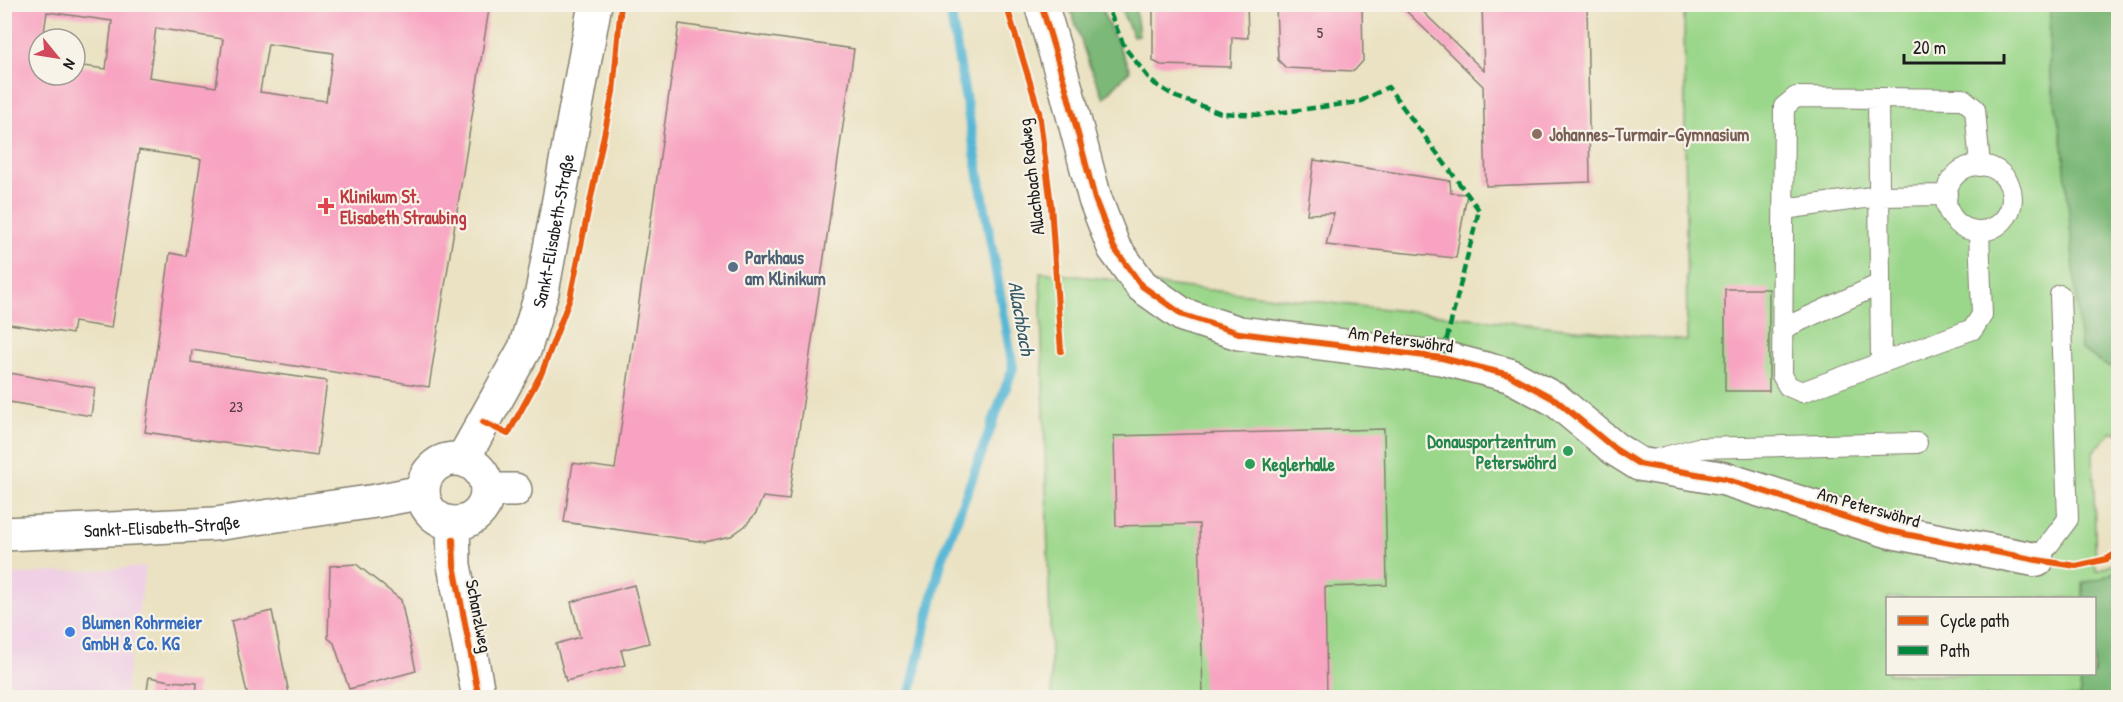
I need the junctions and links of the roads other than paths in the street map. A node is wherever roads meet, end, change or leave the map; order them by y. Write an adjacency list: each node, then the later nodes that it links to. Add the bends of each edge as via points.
1 (595, 4): 14 (street, Sankt-Elisabeth-Straße, via 542,292 525,348)
2 (1041, 4): 15 (street, Am Peterswöhrd, via 1095,198 1114,248 1142,286 1183,315 1239,333 1442,357 1509,375 1556,400)
3 (1878, 98): 4 (lane, via 1963,99 1975,109); 6 (lane); 7 (lane, via 1796,97 1784,107)
4 (1980, 166): 5 (lane, via 1964,169 1956,176); 8 (lane, via 2004,176 2012,196 2007,216 1990,230)
5 (1947, 195): 6 (lane); 8 (lane, via 1947,206 1959,224)
6 (1879, 196): 7 (lane); 9 (lane)
7 (1784, 209): 11 (lane)
8 (1979, 231): 12 (lane, via 1982,315 1973,329)
9 (1880, 284): 11 (lane); 12 (lane)
10 (2060, 295): 19 (lane, via 2068,519)
11 (1782, 329): 12 (lane, via 1782,375 1788,386 1802,392)
12 (1881, 363)
13 (1917, 443): 15 (lane, via 1698,448)
14 (468, 452): 16 (street, via 435,465 424,481); 17 (street, via 471,463 501,490 486,501 474,518)
15 (1639, 464): 19 (street, Am Peterswöhrd, via 1725,479 1889,531)
16 (423, 492): 17 (street, via 435,517); 18 (street, Sankt-Elisabeth-Straße, via 215,524)
17 (453, 524): 20 (street, Schanzlweg, via 454,565)
18 (4, 534)
19 (2037, 560)
20 (479, 698)

